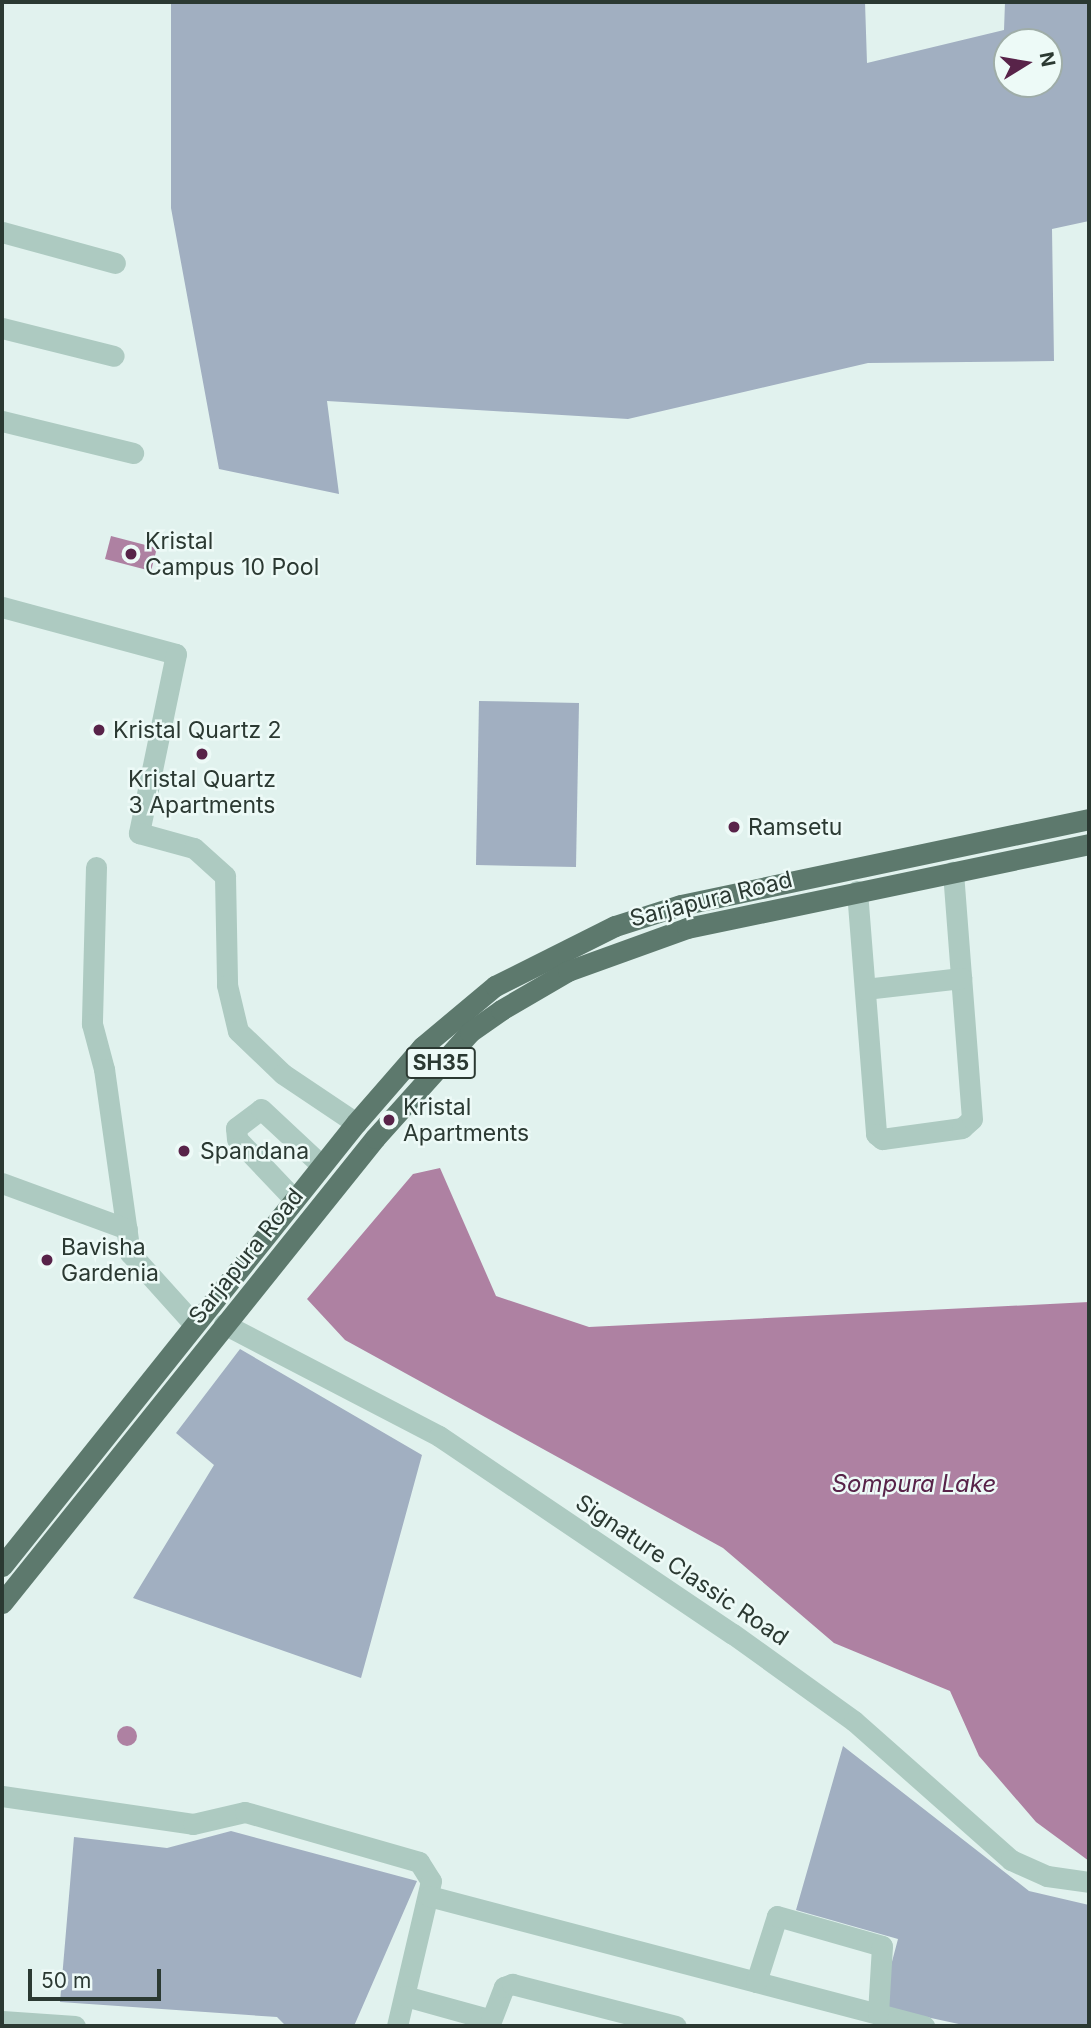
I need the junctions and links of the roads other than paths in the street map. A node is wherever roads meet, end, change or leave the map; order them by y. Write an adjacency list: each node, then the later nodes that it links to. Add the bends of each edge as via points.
1 (2, 232): 2 (street)
2 (115, 263)
3 (2, 328): 4 (street)
4 (114, 356)
5 (2, 421): 6 (street)
6 (133, 453)
7 (2, 607): 17 (street, via 176,654 139,833 194,848 225,876 227,985 239,1031 282,1074)
8 (1089, 819): 9 (main road, Sarjapura Road)
9 (1017, 835): 11 (main road); 17 (main road, Sarjapura Road, via 681,905 615,926 495,986 422,1047)
10 (1089, 844): 11 (main road, Sarjapura Road / SH35)
11 (1024, 858): 13 (main road, Sarjapura Road / SH35)
12 (96, 867): 23 (street, via 92,1024 104,1069)
13 (953, 872): 14 (main road, Sarjapura Road / SH35); 15 (street)
14 (857, 891): 16 (street); 18 (main road, Sarjapura Road / SH35, via 687,928 568,971 470,1032)
15 (961, 978): 16 (street); 16 (street, via 972,1119 962,1128 882,1139 876,1134)
16 (865, 989)
17 (356, 1123): 18 (main road); 19 (main road, Sarjapura Road)
18 (375, 1138): 25 (main road, Sarjapura Road / SH35)
19 (321, 1165): 21 (main road, Sarjapura Road); 21 (street, via 261,1109 236,1128 237,1139)
20 (2, 1186): 22 (street); 23 (street)
21 (293, 1198): 24 (main road, Sarjapura Road)
22 (2, 1203)
23 (127, 1229): 24 (street, via 130,1253)
24 (193, 1323): 26 (main road, Sarjapura Road)
25 (224, 1324): 26 (main road, Sarjapura Road / SH35); 30 (street, Signature Classic Road, via 439,1436 733,1634 854,1721 1011,1860 1047,1876)
26 (118, 1438): 27 (main road, Sarjapura Road); 28 (main road, Sarjapura Road / SH35)
27 (2, 1566)
28 (2, 1603)
29 (2, 1796): 31 (street, via 193,1824 245,1812 285,1821 419,1862 431,1881)
30 (1089, 1882)
31 (429, 1896): 32 (street); 33 (street)
32 (756, 1982): 34 (street); 34 (street, via 777,1916 882,1946)
33 (405, 1996): 36 (street); 38 (street)
34 (878, 2014): 40 (street)
35 (2, 2021): 37 (street)
36 (489, 2023): 39 (street, via 505,1987 512,1984)
37 (75, 2026)
38 (397, 2026)
39 (676, 2026)
40 (924, 2026)

